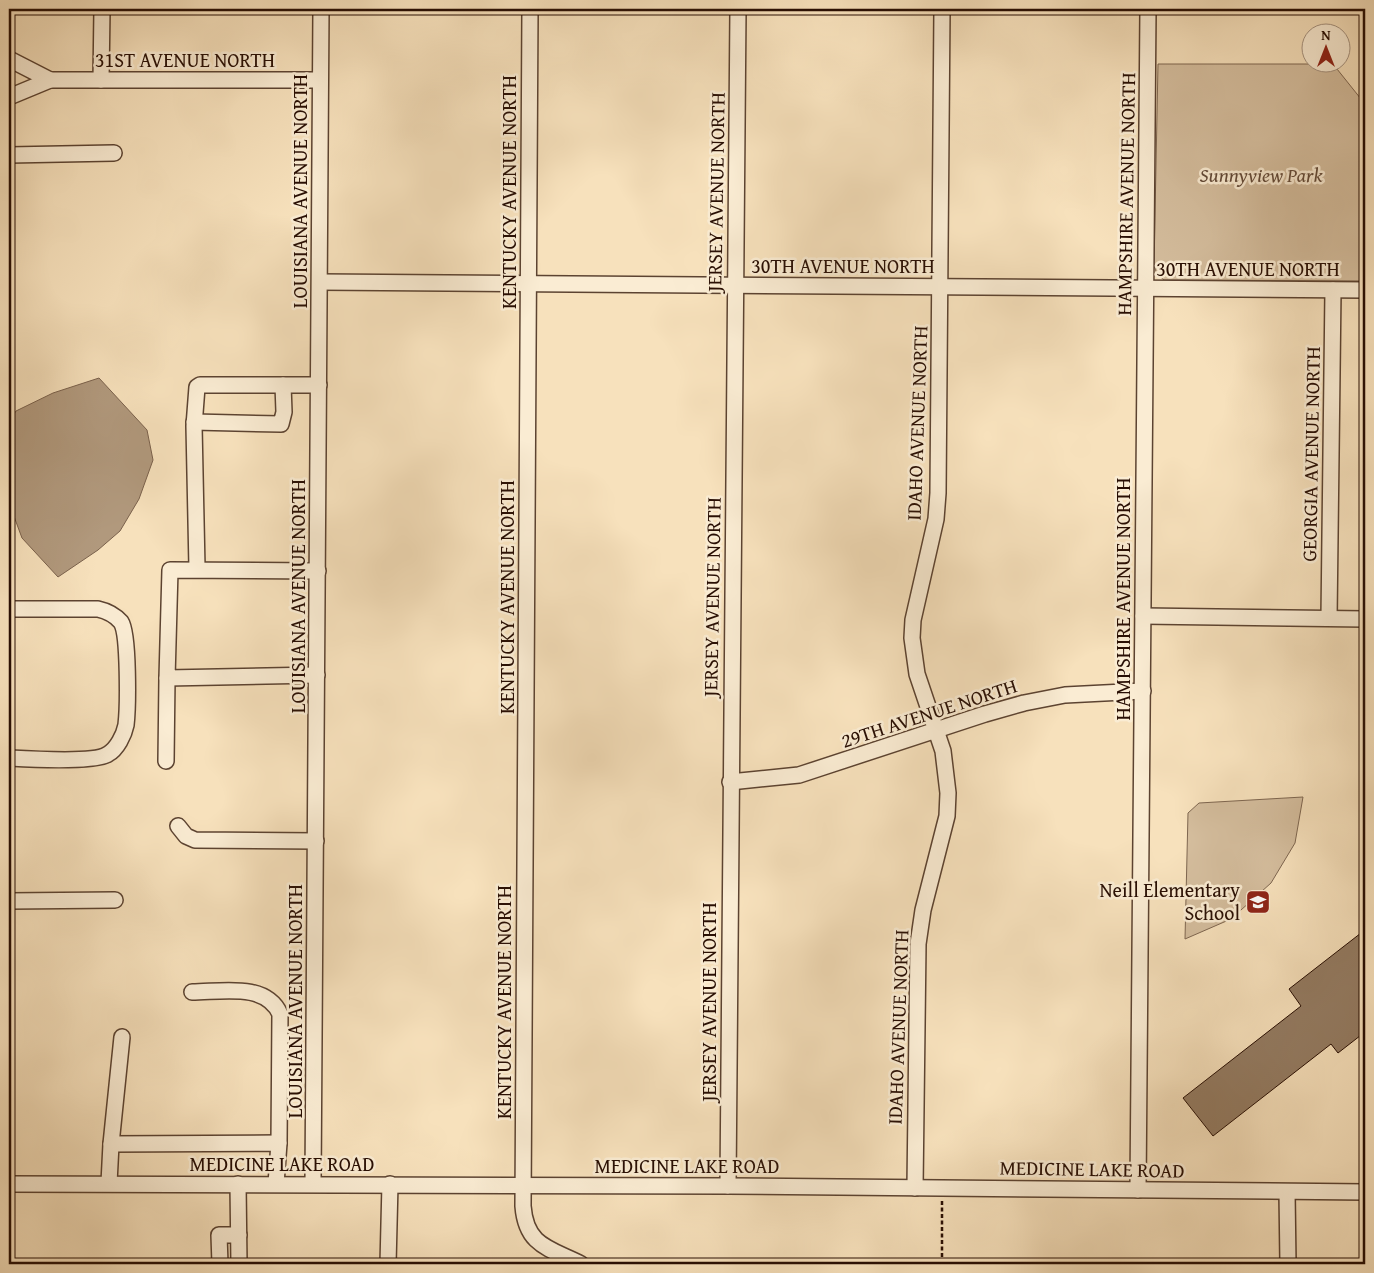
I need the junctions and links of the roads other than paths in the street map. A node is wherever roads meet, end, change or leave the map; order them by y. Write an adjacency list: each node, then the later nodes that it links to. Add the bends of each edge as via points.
1 (102, 9): 9 (street)
2 (321, 9): 10 (street, LOUISIANA AVENUE NORTH)
3 (530, 9): 15 (street, KENTUCKY AVENUE NORTH)
4 (738, 9): 16 (street, JERSEY AVENUE NORTH)
5 (942, 9): 17 (street, IDAHO AVENUE NORTH)
6 (1148, 9): 18 (street, HAMPSHIRE AVENUE NORTH)
7 (9, 59): 8 (street)
8 (50, 80): 9 (street, 31ST AVENUE NORTH); 11 (street)
9 (101, 80): 10 (street, 31ST AVENUE NORTH)
10 (320, 80): 14 (street, LOUISIANA AVENUE NORTH)
11 (9, 97)
12 (114, 152): 13 (street)
13 (9, 155)
14 (320, 282): 15 (street, 30TH AVENUE NORTH); 22 (street, LOUISIANA AVENUE NORTH)
15 (529, 284): 16 (street, 30TH AVENUE NORTH); 51 (street, KENTUCKY AVENUE NORTH)
16 (735, 285): 17 (street, 30TH AVENUE NORTH); 36 (street, JERSEY AVENUE NORTH)
17 (941, 287): 18 (street, 30TH AVENUE NORTH); 33 (street, IDAHO AVENUE NORTH, via 936,519 913,620 912,638 917,674)
18 (1145, 289): 19 (street, 30TH AVENUE NORTH); 27 (street, HAMPSHIRE AVENUE NORTH)
19 (1333, 290): 20 (street, 30TH AVENUE NORTH); 28 (street, GEORGIA AVENUE NORTH)
20 (1365, 290)
21 (283, 385): 22 (street); 23 (street, via 200,385 197,387); 23 (street, via 282,424)
22 (319, 385): 25 (street, LOUISIANA AVENUE NORTH)
23 (194, 422): 24 (street)
24 (198, 568): 25 (street); 31 (street, via 170,570)
25 (318, 571): 30 (street, LOUISIANA AVENUE NORTH)
26 (9, 609): 34 (street, via 98,609 110,612 122,623 126,651 126,726 118,744 107,755 71,760)
27 (1143, 616): 28 (street); 32 (street, HAMPSHIRE AVENUE NORTH)
28 (1329, 618): 29 (street)
29 (1365, 619)
30 (317, 675): 31 (street); 38 (street, LOUISIANA AVENUE NORTH)
31 (167, 678): 35 (street)
32 (1142, 691): 33 (street, 29TH AVENUE NORTH, via 1065,695 1024,703); 54 (street, HAMPSHIRE AVENUE NORTH)
33 (935, 730): 36 (street, 29TH AVENUE NORTH, via 799,775); 53 (street, IDAHO AVENUE NORTH, via 947,770 947,816 923,910 918,944)
34 (9, 758)
35 (166, 761)
36 (730, 782): 52 (street, JERSEY AVENUE NORTH)
37 (178, 826): 38 (street, via 186,836 195,840)
38 (316, 841): 49 (street, LOUISIANA AVENUE NORTH)
39 (115, 900): 40 (street)
40 (9, 901)
41 (192, 992): 43 (street, via 251,992 265,996 276,1006 280,1014)
42 (122, 1037): 44 (street)
43 (279, 1143): 44 (street); 48 (street)
44 (111, 1144): 46 (street)
45 (9, 1184): 46 (street, MEDICINE LAKE ROAD)
46 (109, 1184): 47 (street, MEDICINE LAKE ROAD)
47 (238, 1184): 48 (street, MEDICINE LAKE ROAD); 57 (street)
48 (276, 1184): 49 (street, MEDICINE LAKE ROAD)
49 (313, 1184): 50 (street, MEDICINE LAKE ROAD)
50 (390, 1184): 51 (street, MEDICINE LAKE ROAD); 60 (street)
51 (523, 1185): 52 (street, MEDICINE LAKE ROAD); 61 (street, KENTUCKY AVENUE NORTH, via 524,1217 535,1241)
52 (728, 1186): 53 (street, MEDICINE LAKE ROAD)
53 (915, 1188): 54 (street, MEDICINE LAKE ROAD)
54 (1138, 1190): 55 (street, MEDICINE LAKE ROAD)
55 (1287, 1192): 56 (street, MEDICINE LAKE ROAD); 62 (street)
56 (1365, 1192)
57 (239, 1235): 58 (street, via 219,1235); 59 (street)
58 (220, 1264)
59 (239, 1264)
60 (388, 1264)
61 (581, 1264)
62 (1288, 1264)

